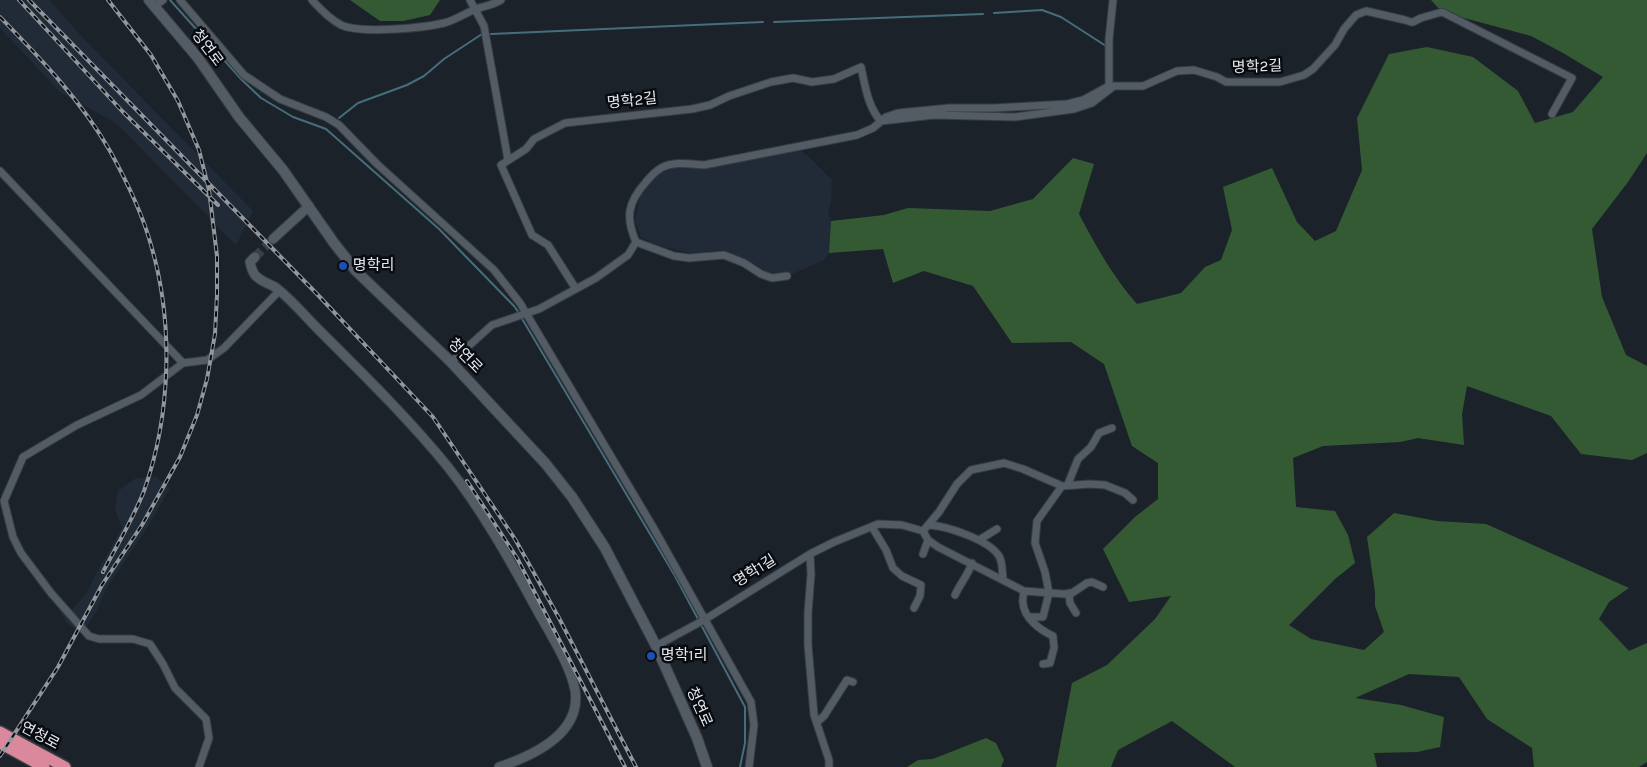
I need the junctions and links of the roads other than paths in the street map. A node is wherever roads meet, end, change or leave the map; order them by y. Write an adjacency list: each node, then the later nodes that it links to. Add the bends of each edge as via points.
1 (180, 0): 20 (street, via 244,75 280,99 339,125 494,270)
2 (312, 0): 7 (street, via 333,20 356,29 446,23)
3 (470, 0): 7 (street)
4 (501, 0): 7 (street)
5 (1113, 0): 8 (street)
6 (155, 2): 13 (main road, 청연로)
7 (476, 9): 11 (street, via 484,26)
8 (1109, 88): 9 (street, 명학2길, via 1143,86 1177,71 1194,70 1226,82 1280,82 1313,69 1356,15 1366,11 1412,22 1442,12 1572,78); 10 (street, 명학2길, via 1067,104 918,110 898,113)
9 (1552, 114)
10 (881, 121): 11 (street, 명학2길, via 868,97 861,67 834,79 812,82 793,78 770,82 692,109 566,123 534,139 526,149); 15 (street, 명학2길, via 857,135 704,165 661,168 639,190 632,203 630,228)
11 (508, 160): 18 (street, via 501,165 532,234 548,245)
12 (0, 171): 22 (street)
13 (309, 206): 14 (street); 21 (main road, 청연로, via 356,271)
14 (273, 239)
15 (636, 242): 17 (street, via 674,256 724,255 772,278); 18 (street, via 628,255 612,268)
16 (254, 257): 19 (street, via 250,262 253,273)
17 (787, 276)
18 (576, 289): 20 (street)
19 (279, 291): 22 (street, via 224,348 207,360); 54 (street, via 378,389 448,468 501,546 566,666 575,691 571,718 547,746)
20 (524, 314): 21 (street, via 492,325); 44 (street, via 653,527)
21 (451, 362): 45 (main road, 청연로, via 545,463 572,497 605,548)
22 (183, 363): 53 (street, via 140,395 77,425 23,457 4,501 13,537 21,553 89,636 132,639 150,644 175,688 206,719 209,738)
23 (1112, 428): 24 (street, via 1099,433 1091,447 1078,459)
24 (1065, 485): 25 (street, via 1106,486 1125,493); 26 (street, via 1004,463 971,470); 38 (street, via 1037,521 1035,543)
25 (1133, 500)
26 (929, 524): 29 (street); 31 (street)
27 (872, 527): 29 (street, 명학1길, via 878,524 902,525); 32 (street, 명학1길); 41 (street, via 893,568 921,584)
28 (997, 530): 31 (street)
29 (923, 531): 30 (street)
30 (928, 540): 33 (street); 34 (street)
31 (979, 540): 35 (street, via 998,555)
32 (810, 554): 44 (street, 명학1길); 48 (street, via 808,645)
33 (923, 554)
34 (972, 563): 35 (street); 40 (street)
35 (1003, 579): 37 (street)
36 (1103, 587): 39 (street, via 1092,582)
37 (1024, 590): 38 (street); 43 (street, via 1023,603)
38 (1049, 593): 39 (street); 43 (street, via 1042,617)
39 (1069, 593): 42 (street)
40 (955, 595)
41 (914, 608)
42 (1076, 613)
43 (1030, 617): 46 (street, via 1041,630 1053,636 1050,662)
44 (704, 620): 45 (street, 명학1길); 56 (street, via 751,702 754,725)
45 (656, 646): 55 (main road, 청연로)
46 (1043, 664)
47 (853, 682): 48 (street, via 847,680)
48 (817, 722): 57 (street)
49 (0, 732): 52 (highway, 연청로)
50 (0, 743): 51 (highway, 연청로)
51 (44, 767)
52 (66, 767)
53 (200, 767)
54 (499, 767)
55 (707, 767)
56 (749, 767)
57 (829, 767)

